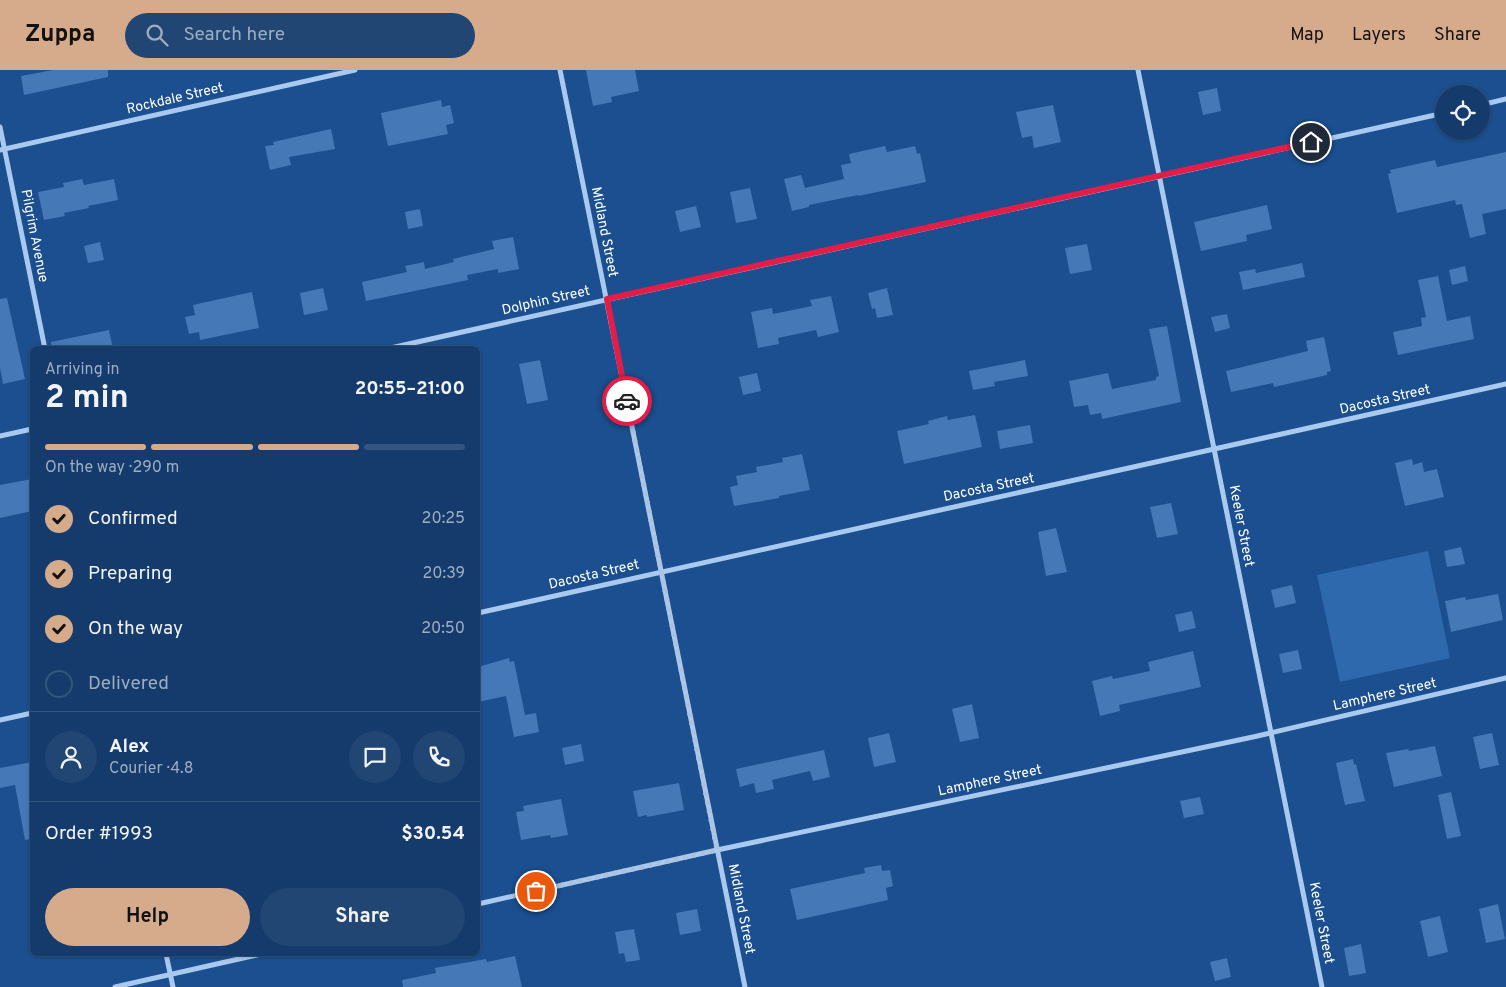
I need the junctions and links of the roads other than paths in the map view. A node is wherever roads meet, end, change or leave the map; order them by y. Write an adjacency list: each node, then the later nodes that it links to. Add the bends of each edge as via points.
1 (355, 70): 8 (street, Rockdale Street)
2 (560, 70): 10 (street, Midland Street)
3 (1138, 70): 9 (street, Keeler Street)
4 (1506, 99): 5 (street)
5 (1490, 102)
6 (1435, 115): 9 (street, Dolphin Street)
7 (0, 127): 8 (street, Pilgrim Avenue)
8 (2, 150): 11 (street, Pilgrim Avenue)
9 (1159, 176): 10 (street, Dolphin Street); 16 (street, Keeler Street)
10 (607, 299): 12 (street, Dolphin Street); 17 (street, Midland Street)
11 (43, 346)
12 (399, 346)
13 (1506, 384): 16 (street, Dacosta Street)
14 (30, 429): 15 (street)
15 (0, 436)
16 (1214, 450): 17 (street, Dacosta Street); 22 (street, Keeler Street)
17 (661, 572): 18 (street, Dacosta Street); 23 (street, Midland Street)
18 (480, 613)
19 (1506, 678): 22 (street, Lamphere Street)
20 (30, 712): 21 (street)
21 (0, 720)
22 (1271, 733): 23 (street, Lamphere Street); 31 (street, Keeler Street)
23 (717, 850): 24 (street, Lamphere Street); 30 (street, Midland Street)
24 (480, 904)
25 (166, 956): 27 (street)
26 (252, 956): 27 (street)
27 (170, 975): 28 (street); 29 (street)
28 (115, 987)
29 (173, 987)
30 (745, 987)
31 (1322, 987)

